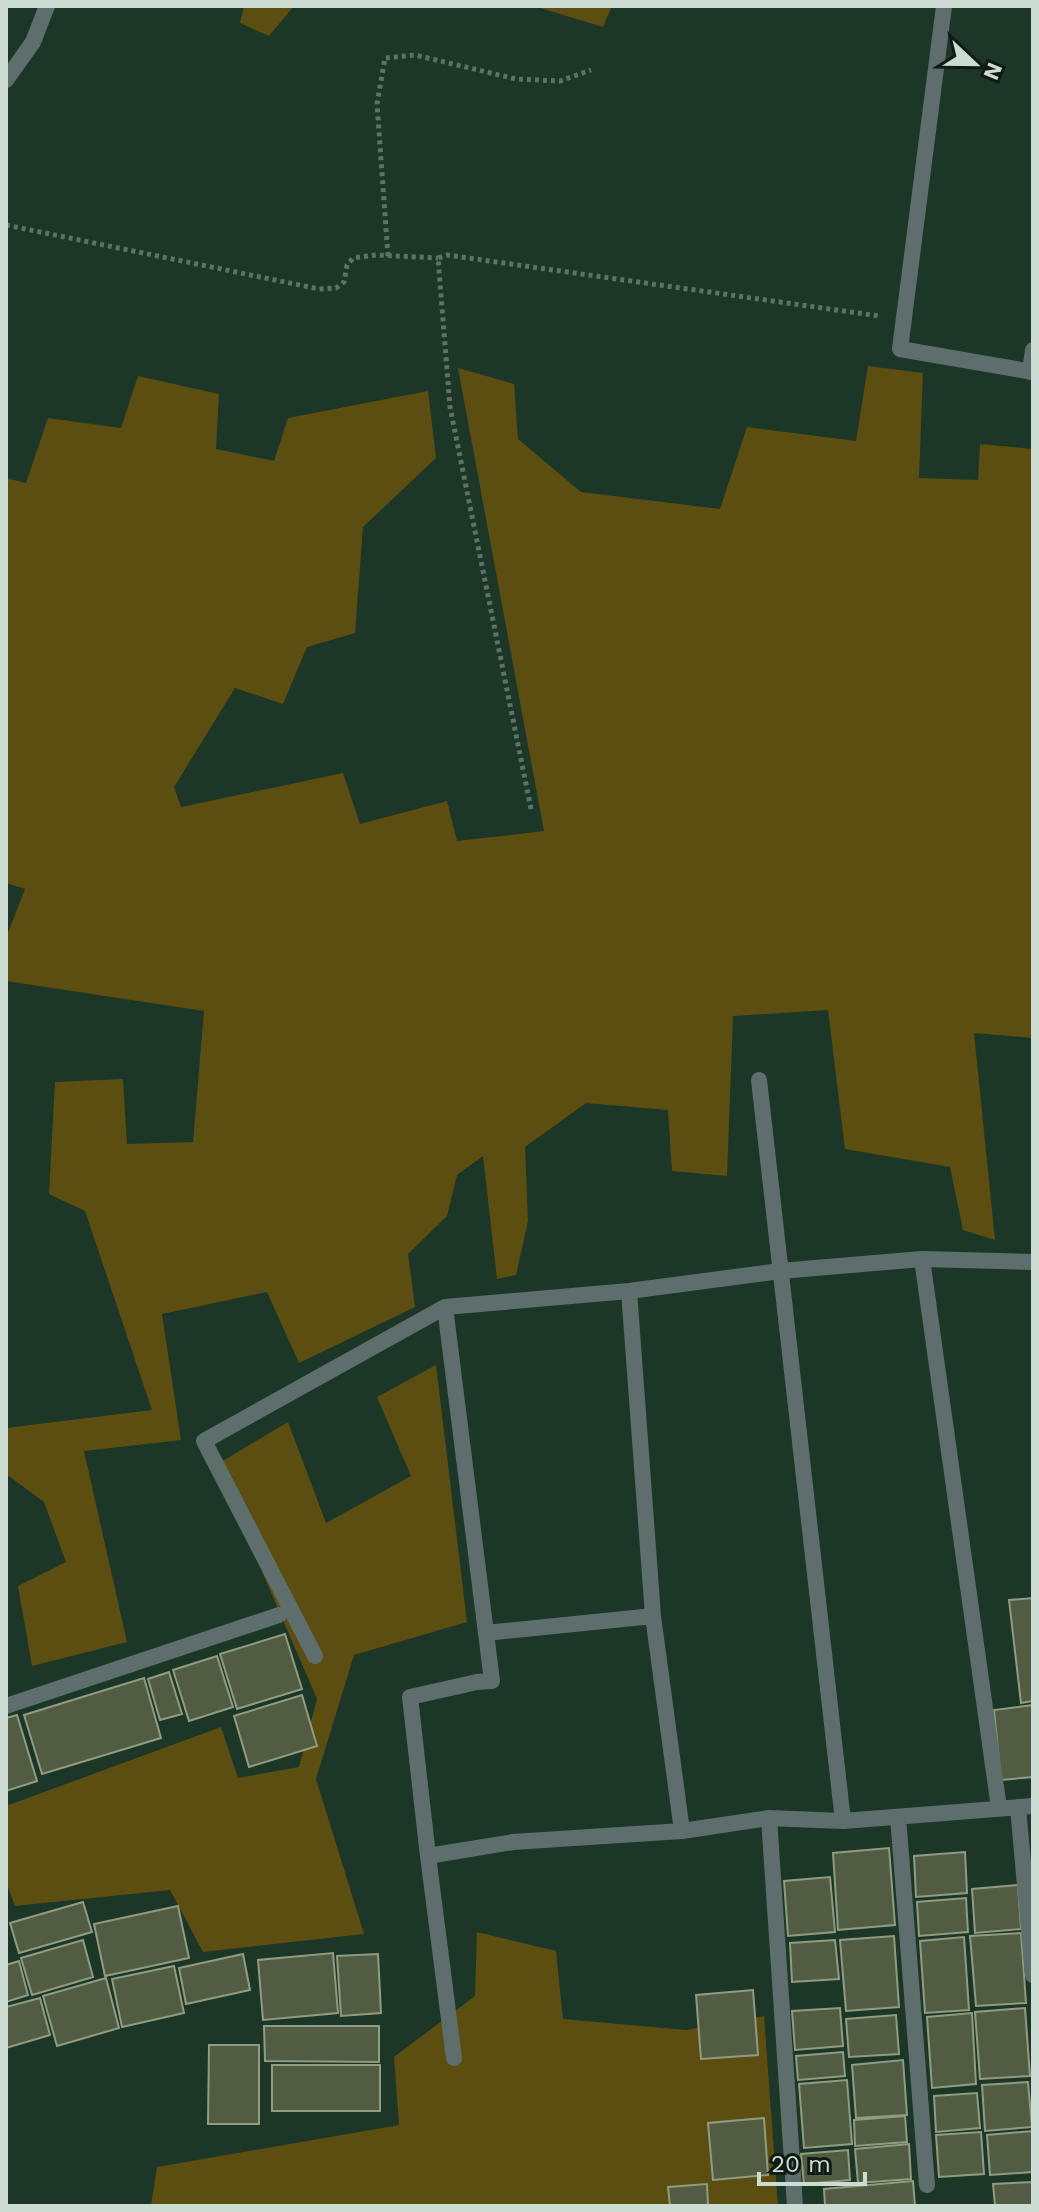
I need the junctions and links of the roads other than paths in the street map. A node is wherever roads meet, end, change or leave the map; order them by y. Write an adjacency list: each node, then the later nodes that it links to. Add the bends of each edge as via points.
1 (47, 6): 3 (street, via 33,42)
2 (944, 6): 5 (street, via 900,349)
3 (6, 80)
4 (1033, 350): 5 (street)
5 (1032, 372)
6 (759, 1080): 9 (street)
7 (922, 1259): 8 (street); 9 (street); 18 (street)
8 (1033, 1262)
9 (780, 1271): 10 (street); 21 (street)
10 (629, 1291): 11 (street); 13 (street)
11 (445, 1307): 14 (street); 15 (street, via 204,1441)
12 (279, 1615): 16 (street)
13 (653, 1616): 14 (street); 22 (street)
14 (486, 1633): 23 (street, via 492,1681 410,1697)
15 (315, 1656)
16 (6, 1706)
17 (1026, 1806): 18 (street); 24 (street)
18 (999, 1808): 19 (street)
19 (898, 1817): 21 (street); 26 (street)
20 (769, 1818): 21 (street); 22 (street); 27 (street)
21 (843, 1821)
22 (682, 1831): 23 (street, via 513,1842)
23 (428, 1856): 25 (street)
24 (1033, 1975)
25 (454, 2058)
26 (927, 2185)
27 (795, 2206)

